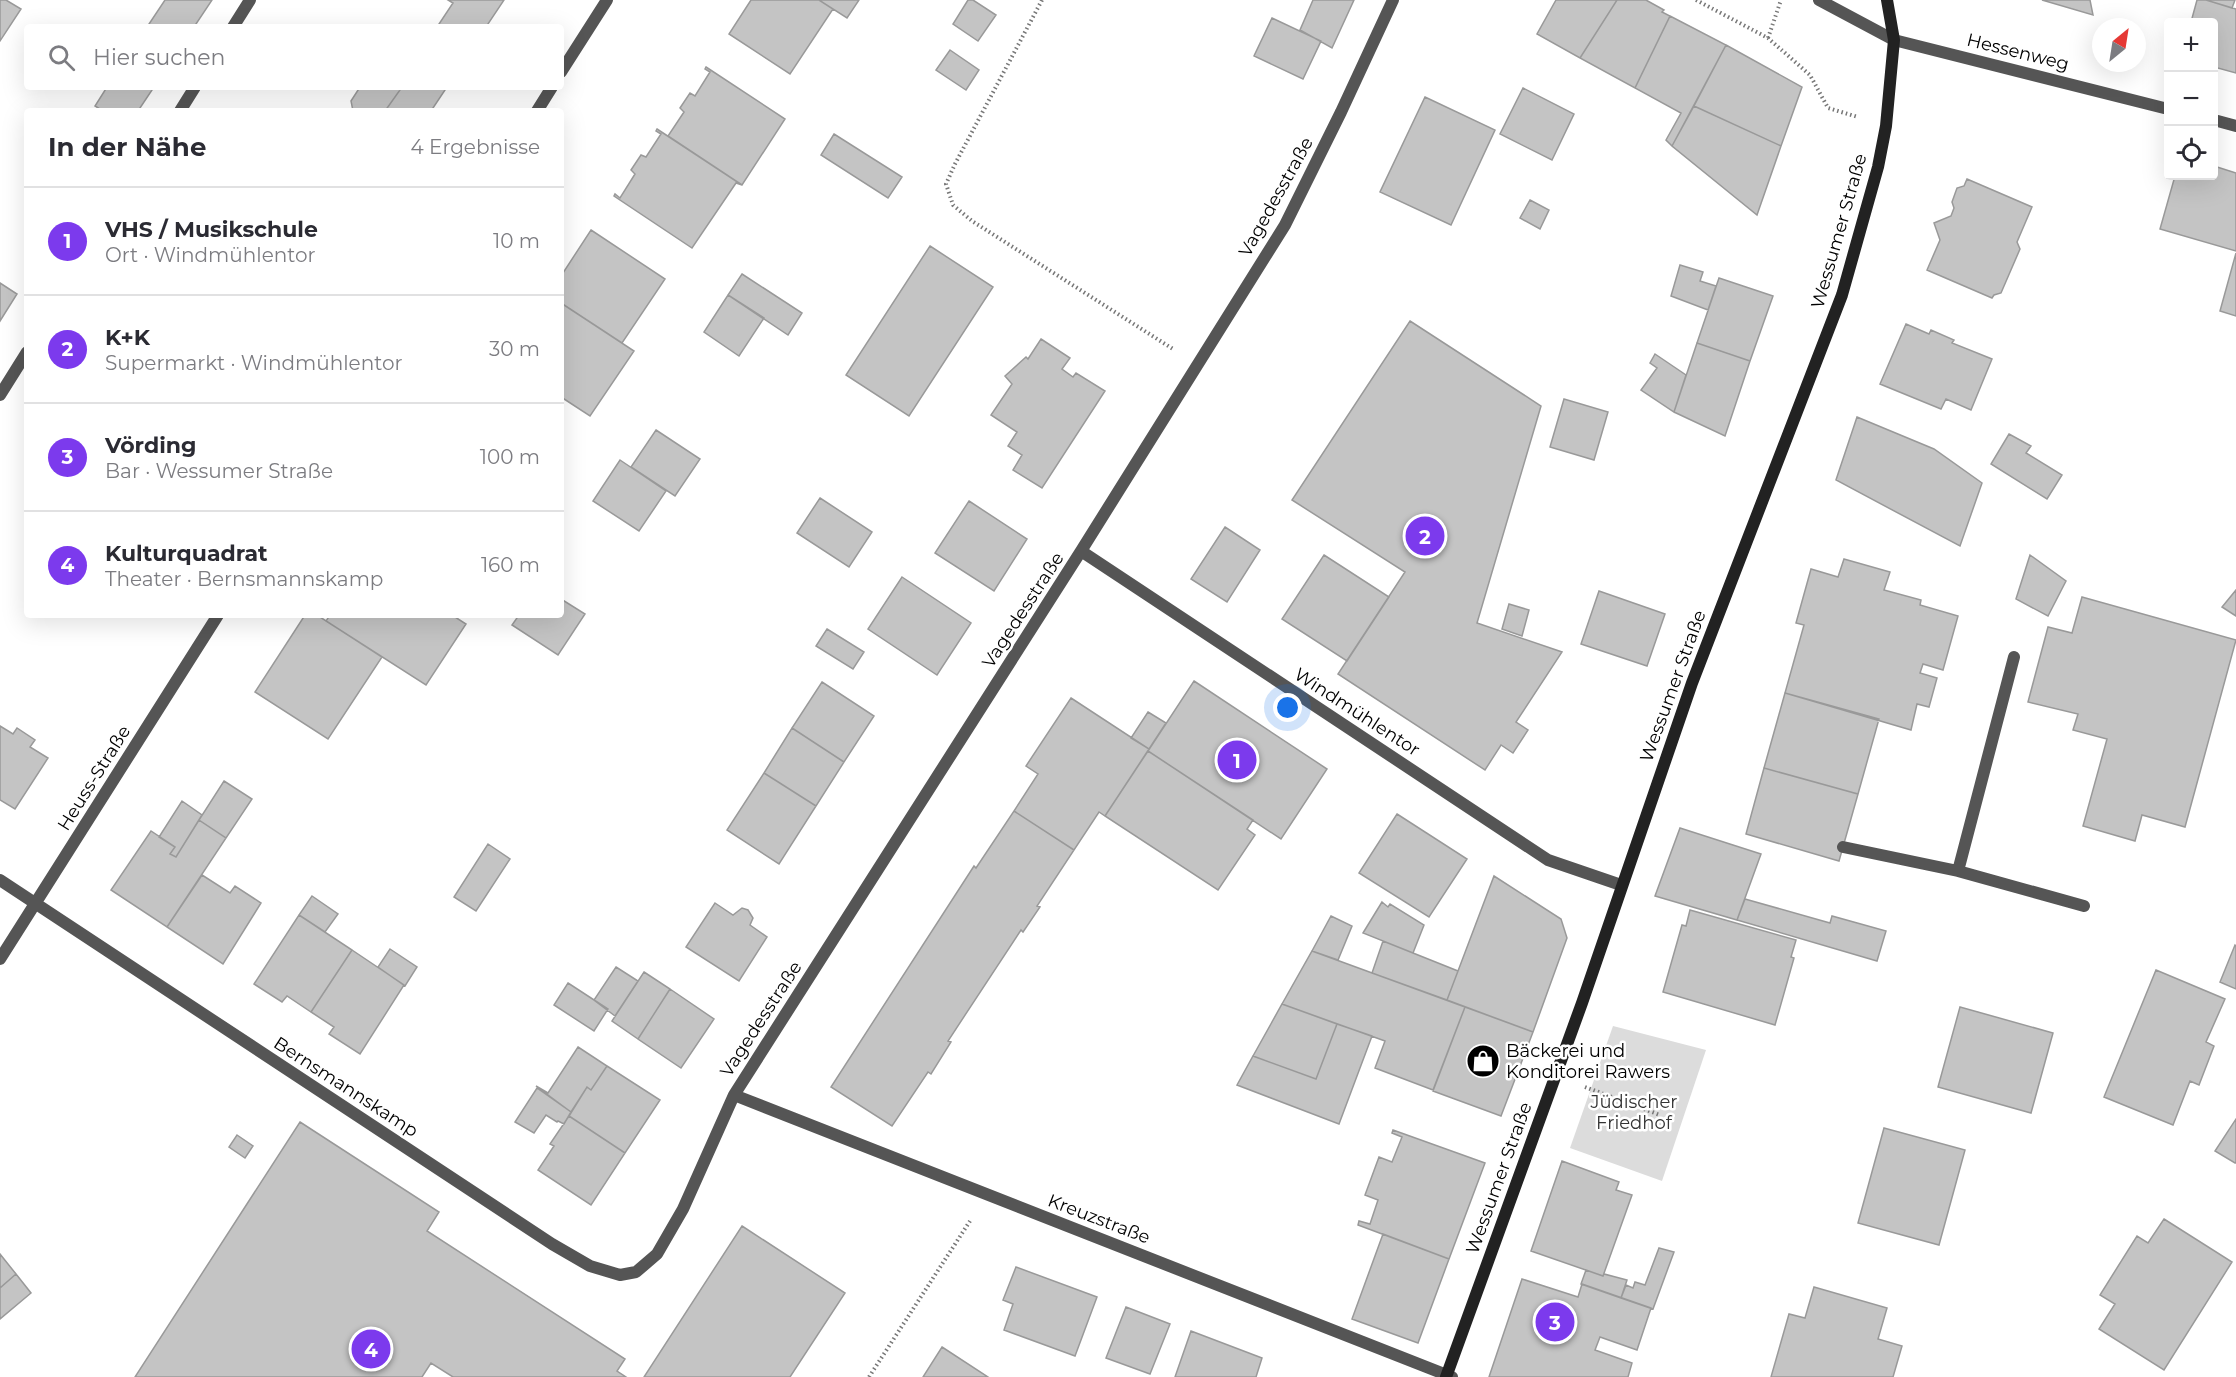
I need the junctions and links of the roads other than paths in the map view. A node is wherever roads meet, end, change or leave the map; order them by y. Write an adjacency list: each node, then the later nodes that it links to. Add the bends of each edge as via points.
1 (250, 0): 6 (street)
2 (607, 0): 8 (street)
3 (1394, 0): 18 (street, Vagedesstraße, via 1285,225)
4 (1818, 0): 7 (street, Hessenweg)
5 (1887, 0): 7 (street, Wessumer Straße)
6 (235, 24)
7 (1894, 40): 13 (street, Hessenweg); 24 (street, Wessumer Straße, via 1878,167 1842,295 1692,683)
8 (564, 67)
9 (193, 90): 11 (street)
10 (550, 90): 12 (street)
11 (182, 108)
12 (539, 108)
13 (2164, 108)
14 (2218, 121): 15 (street)
15 (2236, 126)
16 (24, 357): 17 (street)
17 (0, 395)
18 (1081, 551): 24 (street, Windmühlentor, via 1548,860); 28 (street, Vagedesstraße)
19 (216, 618): 25 (street, Heuss-Straße)
20 (2014, 657): 22 (street)
21 (1843, 847): 22 (street)
22 (1958, 871): 26 (street)
23 (0, 880): 25 (street, Bernsmannskamp)
24 (1622, 885): 30 (street, Wessumer Straße)
25 (35, 904): 27 (street, Heuss-Straße); 29 (street, Bernsmannskamp, via 590,1266 620,1275 636,1272 657,1254)
26 (2084, 906)
27 (0, 959)
28 (734, 1095): 29 (street, Vagedesstraße); 30 (street, Kreuzstraße)
29 (671, 1232)
30 (1448, 1376)

